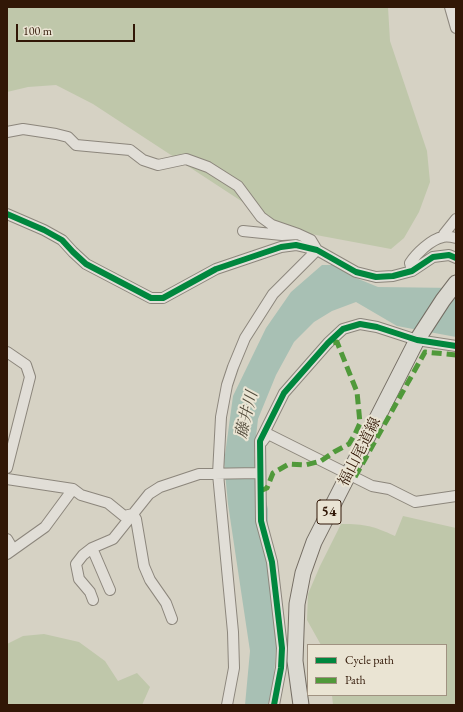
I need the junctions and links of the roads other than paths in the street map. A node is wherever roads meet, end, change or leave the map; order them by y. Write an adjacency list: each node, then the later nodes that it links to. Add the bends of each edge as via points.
1 (450, 7): 2 (street)
2 (456, 28)
3 (7, 132): 7 (street, via 23,129 68,137 76,145 130,150 143,160 158,165 186,159 208,167 238,186 261,217 272,225)
4 (7, 214): 10 (street, via 62,240 86,264 151,298 163,298 216,269 281,246 296,245)
5 (456, 220): 8 (street)
6 (243, 231): 7 (street)
7 (298, 234): 10 (street, via 311,240)
8 (444, 236): 9 (street); 12 (street, via 416,253 410,263)
9 (456, 238)
10 (317, 250): 12 (street, via 356,272 376,277); 20 (street, via 273,294 246,338 233,366 221,417)
11 (456, 258): 12 (street, via 449,255 433,257)
12 (412, 271)
13 (456, 283): 14 (main road, 福山尾道線 / 54)
14 (419, 338): 15 (street); 17 (street, via 360,324 343,329 284,393); 21 (main road, 福山尾道線 / 54)
15 (456, 346)
16 (7, 352): 18 (street, via 26,364 30,377)
17 (260, 442): 19 (street); 21 (street, via 263,442 268,434)
18 (7, 468)
19 (260, 473): 20 (street); 32 (street, via 261,521 272,562)
20 (218, 474): 25 (street, via 199,474 160,487 149,494); 34 (street, via 233,632 234,668)
21 (348, 475): 24 (street, via 372,486 389,489 415,502); 33 (main road, 福山尾道線 / 54, via 314,542 303,573 297,604)
22 (7, 479): 23 (street)
23 (73, 489): 25 (street, via 81,495 108,503 124,516); 28 (street, via 45,527)
24 (456, 496)
25 (133, 514): 27 (street, via 113,539); 31 (street, via 144,566 166,603)
26 (7, 539): 28 (street)
27 (92, 548): 29 (street); 30 (street, via 76,564 79,579)
28 (10, 551)
29 (110, 590)
30 (93, 600)
31 (172, 619)
32 (282, 648): 33 (street); 35 (street)
33 (295, 661): 36 (main road, 福山尾道線 / 54)
34 (227, 705)
35 (274, 705)
36 (301, 705)

